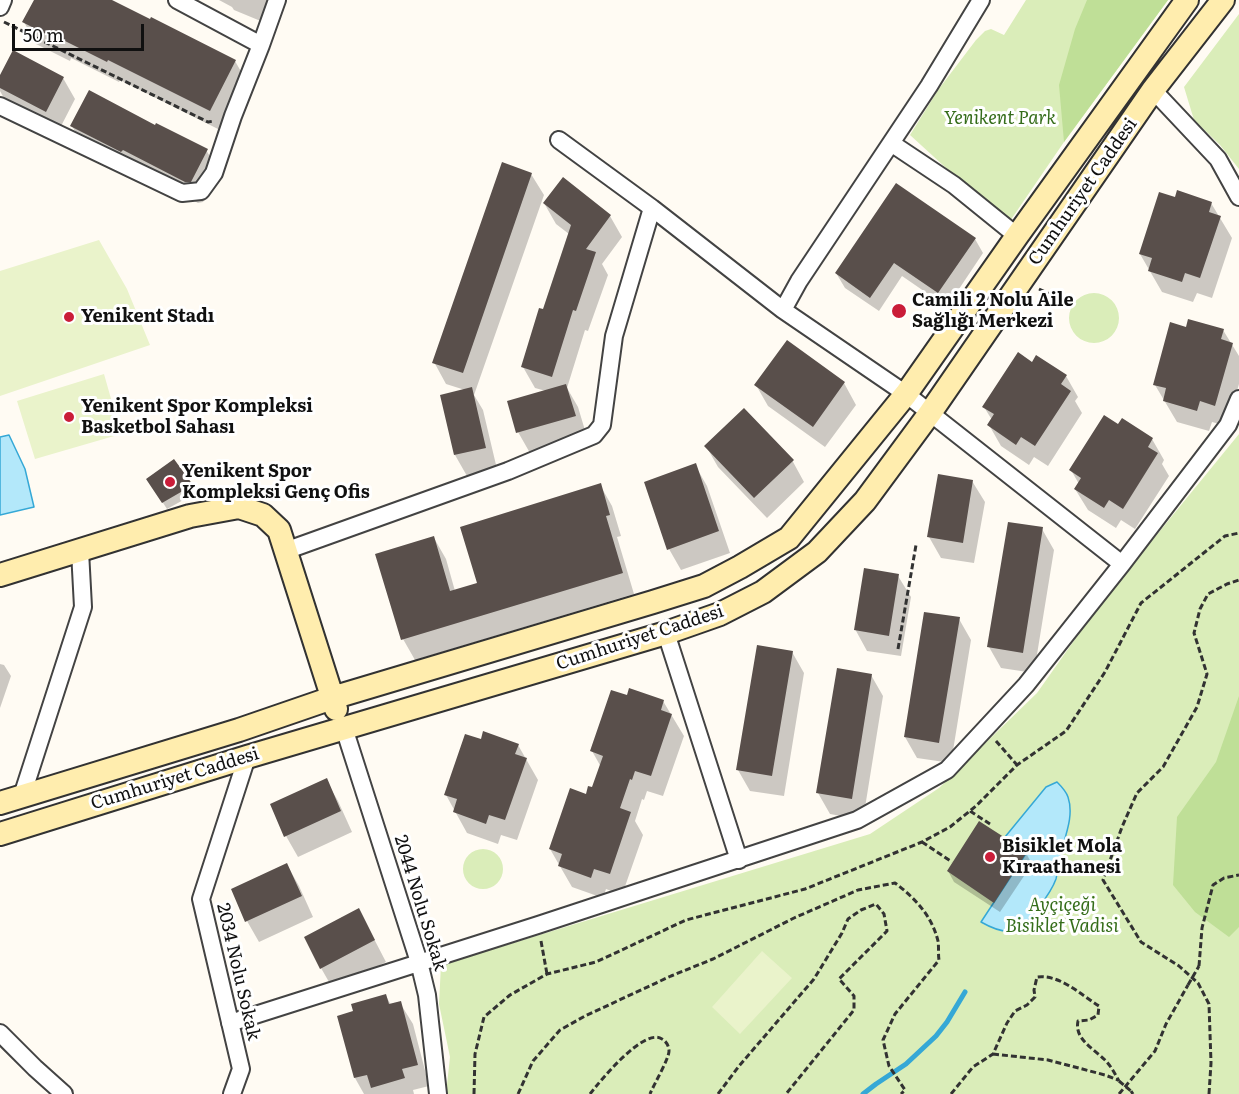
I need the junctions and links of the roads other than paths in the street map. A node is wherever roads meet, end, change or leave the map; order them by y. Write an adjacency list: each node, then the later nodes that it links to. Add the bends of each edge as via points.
1 (3, 0): 7 (street)
2 (177, 0): 8 (street)
3 (277, 0): 8 (street)
4 (981, 0): 12 (street)
5 (1187, 0): 15 (street, Cumhuriyet Caddesi)
6 (1223, 0): 9 (street, Cumhuriyet Caddesi)
7 (0, 7)
8 (261, 45): 10 (street, via 214,173 201,191 182,193)
9 (1153, 90): 13 (street, via 1218,159); 19 (street, Cumhuriyet Caddesi)
10 (0, 106)
11 (559, 140): 14 (street)
12 (891, 143): 15 (street, via 954,185); 16 (street)
13 (1239, 197)
14 (652, 208): 16 (street); 21 (street, via 614,336 602,425 594,435 508,471)
15 (1017, 236): 17 (street, Cumhuriyet Caddesi)
16 (783, 310): 17 (street)
17 (906, 394): 19 (street); 25 (street, Cumhuriyet Caddesi, via 789,538 740,567 704,586)
18 (1239, 399): 22 (street, via 1228,425)
19 (930, 413): 22 (street); 24 (street, Cumhuriyet Caddesi, via 865,501 817,552 763,592 720,614)
20 (80, 551): 21 (street, via 190,516 239,507 263,515 279,530); 23 (street); 28 (street, via 83,607)
21 (285, 551): 25 (street)
22 (1122, 564): 31 (street, via 1026,686 946,770 858,820)
23 (0, 575)
24 (666, 633): 26 (street, Cumhuriyet Caddesi); 31 (street)
25 (332, 698): 26 (street); 28 (street, Cumhuriyet Caddesi)
26 (344, 728): 27 (street, Cumhuriyet Caddesi); 32 (street, 2044 Nolu Sokak)
27 (247, 757): 30 (street, Cumhuriyet Caddesi); 33 (street, 2034 Nolu Sokak, via 201,899)
28 (22, 796): 29 (street, Cumhuriyet Caddesi)
29 (0, 802)
30 (0, 834)
31 (739, 860): 32 (street)
32 (419, 962): 33 (street); 37 (street, 2044 Nolu Sokak, via 427,995)
33 (230, 1023): 36 (street, 2034 Nolu Sokak, via 241,1069)
34 (0, 1033): 35 (street)
35 (64, 1094)
36 (232, 1094)
37 (438, 1094)

